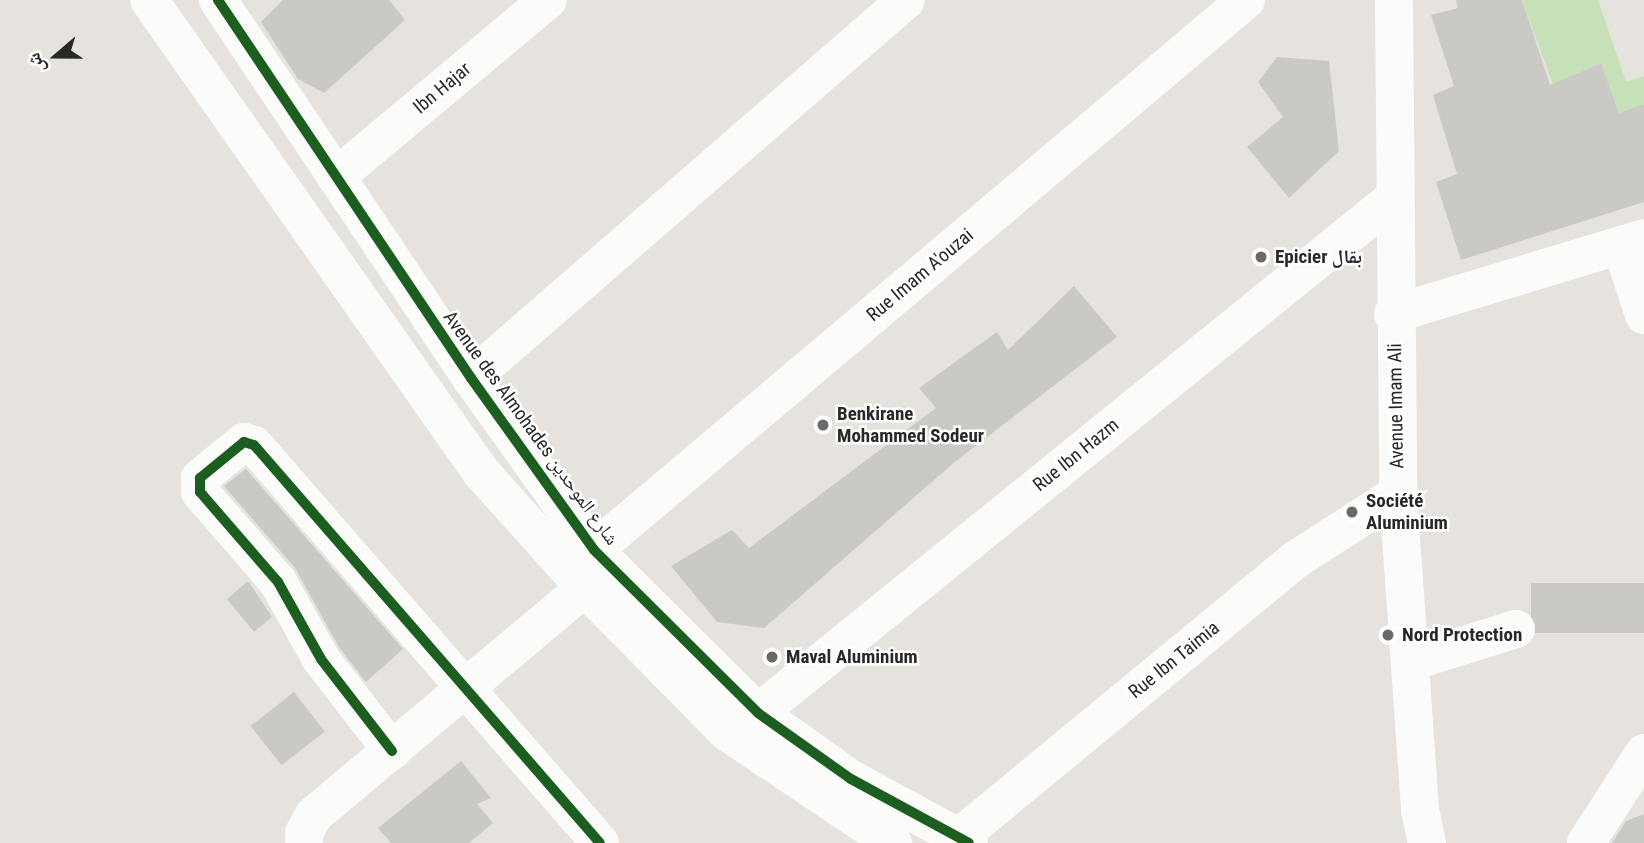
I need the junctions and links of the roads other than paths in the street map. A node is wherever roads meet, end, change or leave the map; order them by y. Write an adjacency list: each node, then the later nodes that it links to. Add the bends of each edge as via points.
1 (149, 0): 15 (street, via 481,472)
2 (218, 0): 7 (street, Avenue des Almohades شارع الموحدين)
3 (548, 0): 7 (street, Ibn Hajar)
4 (906, 0): 12 (street)
5 (1246, 0): 14 (street, Rue Imam A'ouzai)
6 (1394, 0): 8 (street, Avenue Imam Ali)
7 (336, 177): 12 (street, Avenue des Almohades شارع الموحدين)
8 (1394, 198): 10 (street, Avenue Imam Ali); 19 (street, Rue Ibn Hazm)
9 (1633, 242): 10 (street); 11 (street)
10 (1393, 314): 13 (street, Avenue Imam Ali)
11 (1644, 314)
12 (471, 378): 14 (street, Avenue des Almohades شارع الموحدين)
13 (1398, 494): 17 (street, Avenue Imam Ali); 23 (street, Rue Ibn Taimia, via 1296,560)
14 (594, 550): 19 (street, Avenue des Almohades شارع الموحدين)
15 (585, 588): 18 (street); 26 (street, via 727,732)
16 (1516, 629): 17 (street)
17 (1410, 662): 22 (street, Avenue Imam Ali)
18 (466, 688): 20 (street); 20 (street, via 254,445 237,445 200,478 200,492 278,582 321,659); 25 (street)
19 (758, 713): 23 (street, Avenue des Almohades شارع الموحدين, via 851,779)
20 (392, 751): 24 (street, via 314,815)
21 (1644, 753): 28 (street)
22 (1424, 827): 27 (street, Avenue Imam Ali)
23 (964, 840)
24 (304, 843)
25 (600, 843)
26 (893, 843)
27 (1445, 843)
28 (1586, 843)

